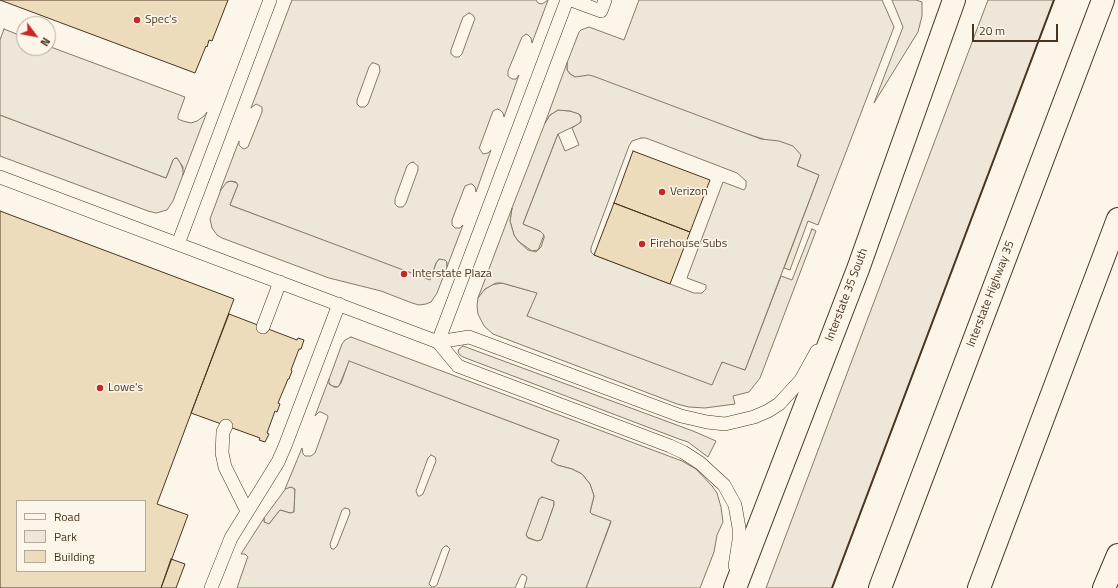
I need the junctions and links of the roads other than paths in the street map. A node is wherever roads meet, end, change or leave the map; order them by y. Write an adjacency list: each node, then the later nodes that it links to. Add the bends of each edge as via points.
1 (270, 0): 9 (lane)
2 (567, 0): 14 (lane)
3 (571, 0): 4 (lane, via 601,11)
4 (605, 0)
5 (954, 0): 10 (main road, Interstate 35 South)
6 (1102, 0): 21 (main road, Interstate Highway 35)
7 (0, 177): 9 (lane)
8 (1118, 220): 22 (main road)
9 (178, 244): 11 (lane)
10 (858, 269): 14 (lane, via 825,338 801,380 768,411 732,423 707,422 681,416 469,336); 20 (main road, Interstate 35 South)
11 (280, 282): 12 (lane); 13 (lane)
12 (339, 304): 14 (lane); 16 (lane, via 278,462)
13 (263, 327)
14 (438, 342): 19 (lane, via 458,366 670,446 709,470 729,493 738,517 739,540)
15 (226, 426): 16 (lane, via 222,453 228,473)
16 (247, 511): 18 (lane, via 225,550)
17 (1118, 555): 23 (main road)
18 (211, 588)
19 (730, 588)
20 (735, 588)
21 (880, 588)
22 (978, 588)
23 (1104, 588)

